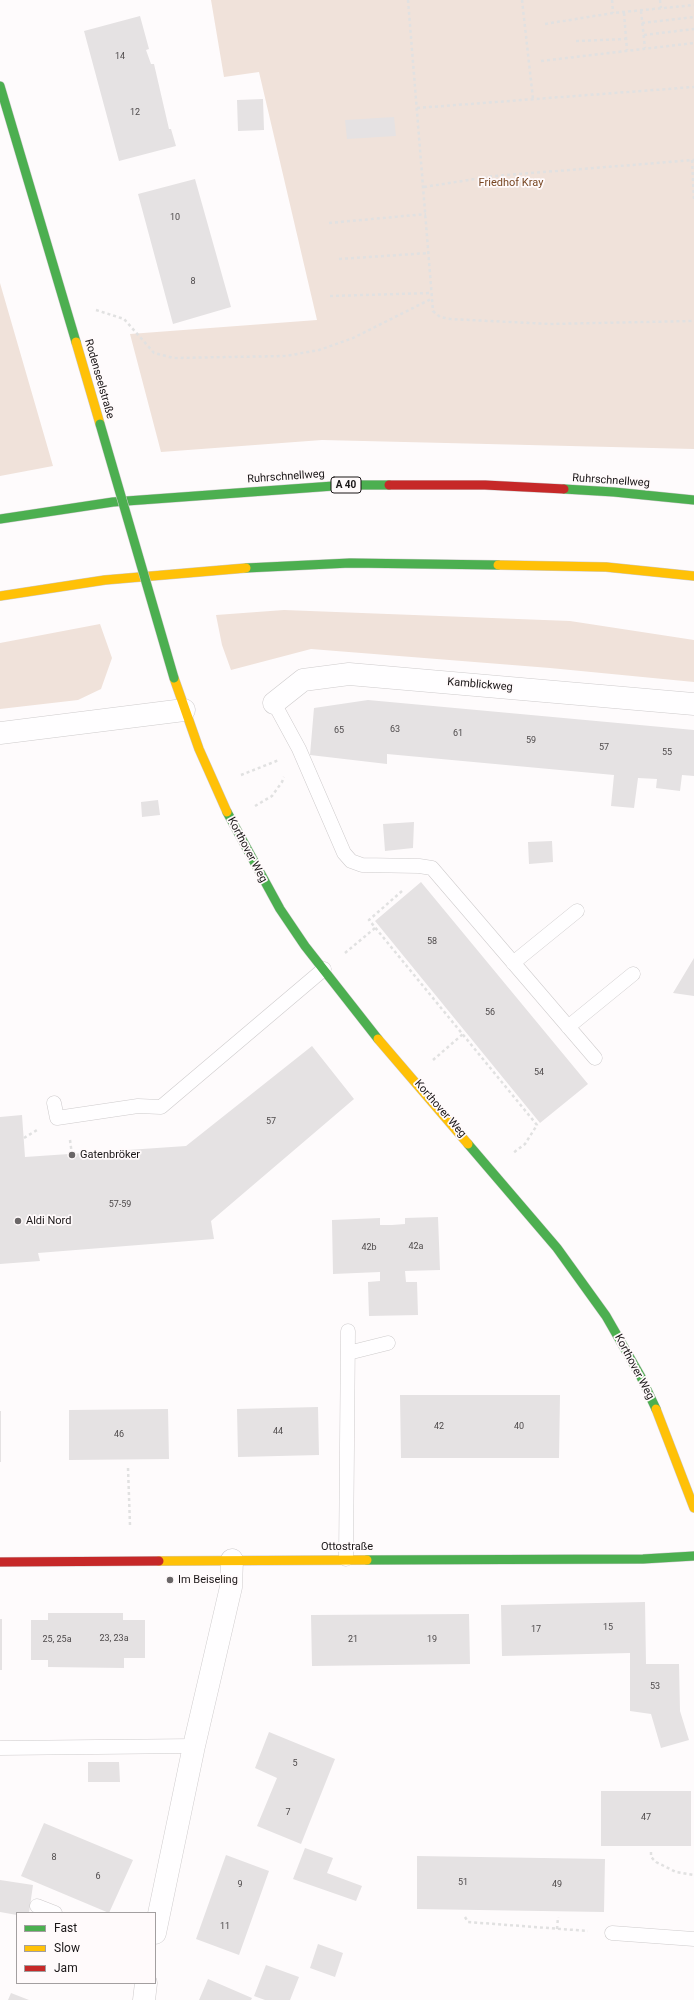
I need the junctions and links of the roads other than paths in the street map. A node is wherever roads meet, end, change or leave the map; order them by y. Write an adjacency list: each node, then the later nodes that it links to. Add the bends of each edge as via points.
1 (0, 86): 6 (main road, Rodenseelstraße, bridge)
2 (694, 500): 3 (main road, Ruhrschnellweg / A 40, via 614,492 492,486 347,485 113,502)
3 (0, 519)
4 (694, 576): 5 (main road, via 606,566 350,563 219,569 128,578)
5 (0, 596)
6 (174, 678): 9 (main road, Korthover Weg)
7 (274, 703): 8 (street, Kamblickweg, via 303,680 349,674); 12 (lane, via 299,749 344,853 352,861 362,865 432,868)
8 (694, 704)
9 (184, 710): 10 (street); 13 (main road, Korthover Weg, via 231,820 263,881 305,946)
10 (0, 734)
11 (578, 912): 12 (lane)
12 (513, 963): 15 (lane)
13 (324, 969): 17 (lane, via 161,1107 138,1106 57,1118); 21 (main road, Korthover Weg, via 360,1017 557,1248 606,1316 641,1377 664,1427)
14 (633, 974): 15 (lane)
15 (568, 1027): 16 (lane)
16 (595, 1058)
17 (54, 1103)
18 (348, 1331): 20 (lane)
19 (388, 1343): 20 (lane)
20 (348, 1353): 23 (lane)
21 (694, 1508)
22 (694, 1556): 23 (main road, Ottostraße, via 643,1559)
23 (346, 1559): 24 (main road, Ottostraße)
24 (232, 1560): 25 (main road, Ottostraße); 26 (street, via 231,1587)
25 (0, 1562)
26 (194, 1746): 27 (lane); 30 (street)
27 (0, 1748)
28 (37, 1906): 29 (lane)
29 (52, 1912)
30 (156, 1929)
31 (612, 1933): 32 (lane)
32 (694, 1939)
33 (146, 1984): 34 (street)
34 (144, 2000)

